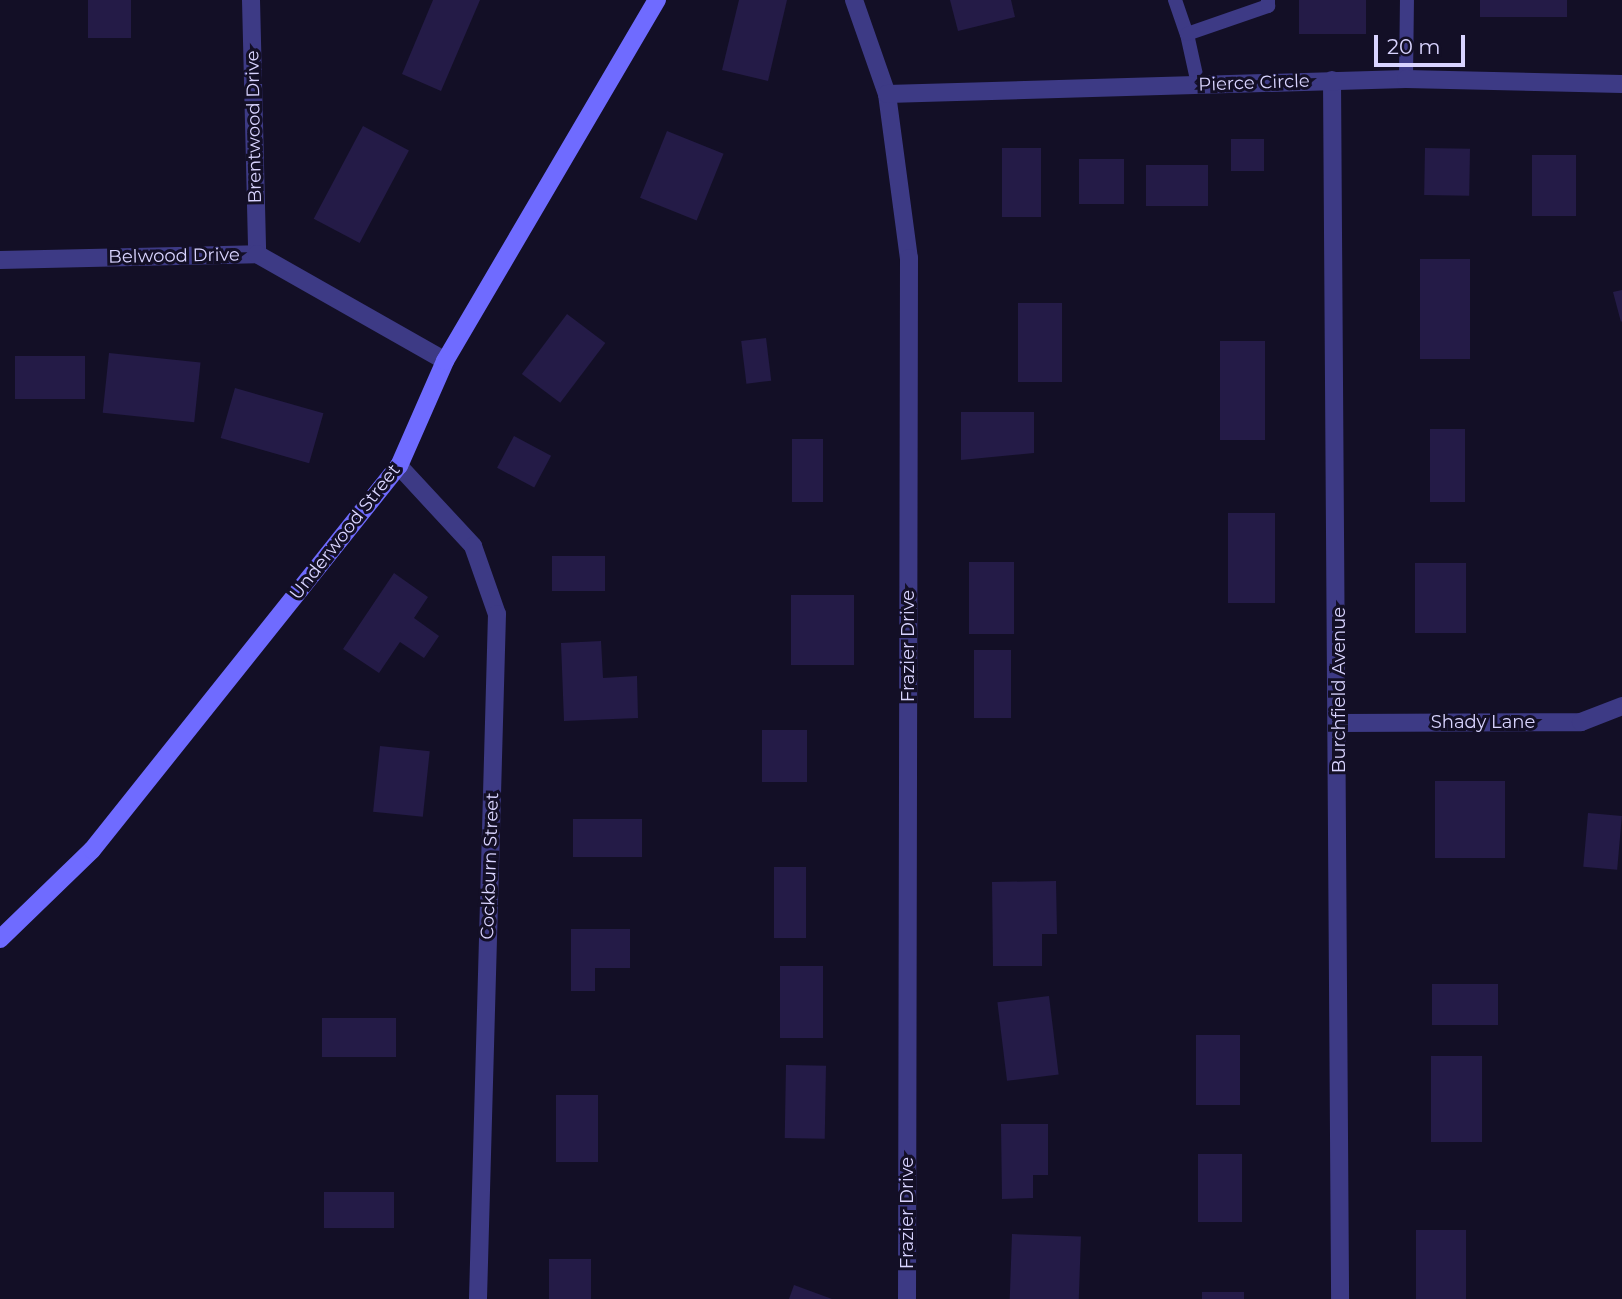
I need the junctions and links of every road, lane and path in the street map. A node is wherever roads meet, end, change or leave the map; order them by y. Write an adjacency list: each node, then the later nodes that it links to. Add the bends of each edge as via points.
1 (251, 0): 13 (street, Brentwood Drive)
2 (657, 0): 15 (street, Underwood Street)
3 (854, 0): 12 (street, Frazier Drive)
4 (1175, 0): 7 (lane)
5 (1268, 0): 7 (lane, via 1268,6)
6 (1407, 0): 8 (lane)
7 (1187, 34): 10 (lane)
8 (1406, 79): 9 (street, Pierce Circle); 11 (street, Pierce Circle)
9 (1332, 80): 10 (street, Pierce Circle); 18 (street, Burchfield Avenue)
10 (1198, 84): 12 (street, Pierce Circle)
11 (1622, 85)
12 (887, 94): 21 (street, Frazier Drive, via 909,258)
13 (257, 254): 14 (street, Belwood Drive); 15 (street, Belwood Drive)
14 (0, 260)
15 (445, 361): 16 (street, Underwood Street)
16 (399, 466): 19 (street, Underwood Street, via 92,849); 20 (street, Cockburn Street, via 474,546 498,614)
17 (1622, 706): 18 (street, Shady Lane, via 1580,722)
18 (1340, 723): 22 (street, Burchfield Avenue)
19 (0, 939)
20 (478, 1299)
21 (907, 1299)
22 (1340, 1299)

